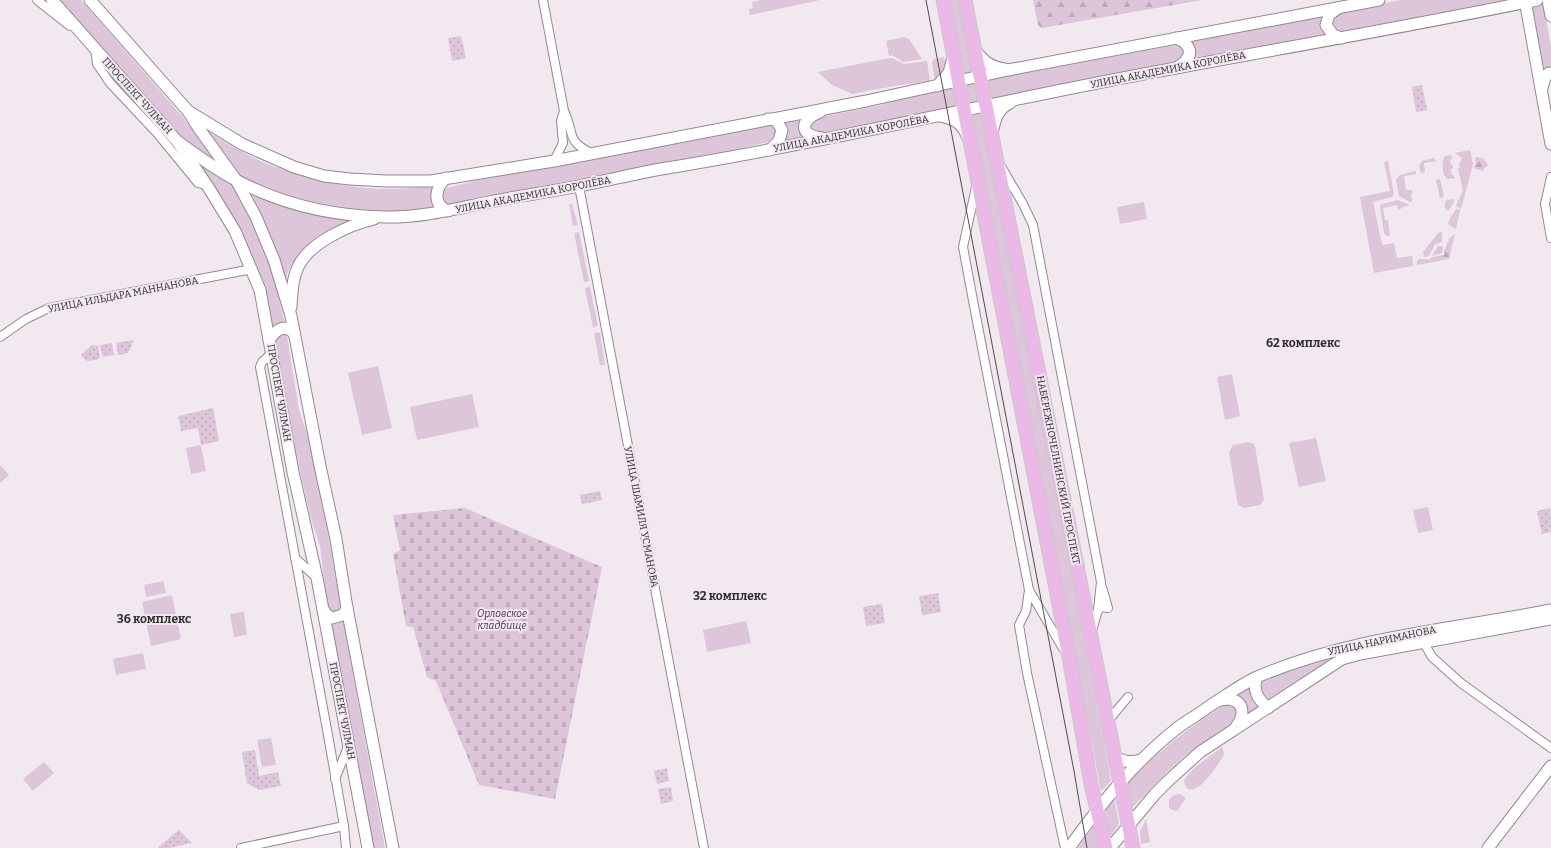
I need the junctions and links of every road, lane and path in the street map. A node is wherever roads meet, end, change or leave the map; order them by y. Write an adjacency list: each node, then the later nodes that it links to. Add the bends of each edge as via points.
1 (37, 0): 13 (street)
2 (52, 0): 13 (main road, ПРОСПЕКТ ЧУЛМАН)
3 (90, 0): 29 (main road)
4 (543, 0): 30 (street)
5 (943, 0): 18 (main road)
6 (965, 0): 17 (main road, НАБЕРЕЖНОЧЕЛНИНСКИЙ ПРОСПЕКТ)
7 (1379, 0): 11 (main road)
8 (1537, 0): 10 (main road, УЛИЦА АКАДЕМИКА КОРОЛЁВА)
9 (1548, 0): 12 (main road)
10 (1525, 1): 15 (main road, УЛИЦА АКАДЕМИКА КОРОЛЁВА); 25 (main road)
11 (1339, 8): 14 (main road); 15 (main road, via 1328,15 1326,25 1333,36)
12 (1551, 16)
13 (84, 37): 16 (main road, ПРОСПЕКТ ЧУЛМАН)
14 (1176, 38): 19 (main road, via 1186,43 1189,53 1186,60); 20 (main road)
15 (1341, 38): 19 (main road, УЛИЦА АКАДЕМИКА КОРОЛЁВА)
16 (95, 50): 37 (main road, ПРОСПЕКТ ЧУЛМАН); 47 (street, via 97,64 110,83 157,133 198,183)
17 (975, 50): 20 (main road, via 987,63); 22 (main road, НАБЕРЕЖНОЧЕЛНИНСКИЙ ПРОСПЕКТ)
18 (954, 54): 23 (main road); 24 (main road, via 949,73)
19 (1175, 69): 26 (main road, УЛИЦА АКАДЕМИКА КОРОЛЁВА)
20 (1008, 70): 22 (main road)
21 (1551, 74): 25 (main road, via 1545,77)
22 (980, 76): 23 (main road); 27 (main road, НАБЕРЕЖНОЧЕЛНИНСКИЙ ПРОСПЕКТ)
23 (959, 81): 24 (main road); 31 (main road)
24 (937, 86): 28 (main road)
25 (1541, 90): 38 (main road)
26 (1014, 101): 27 (main road, УЛИЦА АКАДЕМИКА КОРОЛЁВА); 34 (main road, via 998,112)
27 (986, 106): 31 (main road, УЛИЦА АКАДЕМИКА КОРОЛЁВА); 34 (main road, НАБЕРЕЖНОЧЕЛНИНСКИЙ ПРОСПЕКТ)
28 (834, 107): 33 (main road); 35 (main road, via 813,115 806,121 806,132 811,136)
29 (188, 111): 44 (main road, via 242,144 294,167 324,176 386,181); 46 (main road)
30 (564, 111): 40 (street, via 575,143); 41 (street, via 561,121 562,143)
31 (964, 111): 32 (main road, УЛИЦА АКАДЕМИКА КОРОЛЁВА); 36 (main road)
32 (938, 116): 35 (main road, УЛИЦА АКАДЕМИКА КОРОЛЁВА); 36 (main road, via 951,118 957,122 963,127)
33 (768, 119): 39 (main road, via 776,120 782,130 779,140); 40 (main road)
34 (992, 136): 42 (main road, НАБЕРЕЖНОЧЕЛНИНСКИЙ ПРОСПЕКТ)
35 (825, 138): 39 (main road, УЛИЦА АКАДЕМИКА КОРОЛЁВА)
36 (969, 140): 45 (main road)
37 (177, 141): 46 (main road, УЛИЦА АКАДЕМИКА КОРОЛЁВА); 47 (main road, ПРОСПЕКТ ЧУЛМАН)
38 (1551, 144)
39 (770, 150): 48 (main road, УЛИЦА АКАДЕМИКА КОРОЛЁВА)
40 (591, 153): 41 (main road)
41 (554, 161): 44 (main road)
42 (998, 161): 65 (main road, НАБЕРЕЖНОЧЕЛНИНСКИЙ ПРОСПЕКТ); 65 (street, via 1033,225 1101,582)
43 (1551, 177): 51 (street, via 1544,204)
44 (446, 178): 49 (main road, via 439,186 437,198 441,207)
45 (978, 178): 60 (street, via 963,247); 67 (main road)
46 (236, 180): 50 (main road, УЛИЦА АКАДЕМИКА КОРОЛЁВА, via 263,193 308,207); 53 (main road, via 266,239)
47 (207, 185): 52 (main road, ПРОСПЕКТ ЧУЛМАН, via 236,231)
48 (578, 186): 49 (main road, УЛИЦА АКАДЕМИКА КОРОЛЁВА); 88 (street, УЛИЦА ШАМИЛЯ УСМАНОВА)
49 (448, 211): 50 (main road, УЛИЦА АКАДЕМИКА КОРОЛЁВА, via 406,217)
50 (383, 217): 53 (main road, via 360,222 326,239 311,250 300,264 294,278)
51 (1551, 238)
52 (252, 269): 55 (street, УЛИЦА ИЛЬДАРА МАННАНОВА, via 49,308 26,319); 56 (main road, ПРОСПЕКТ ЧУЛМАН, via 260,290)
53 (291, 316): 54 (main road)
54 (294, 333): 56 (main road, via 281,328 276,330); 61 (main road, via 336,539)
55 (0, 337)
56 (269, 340): 57 (main road, ПРОСПЕКТ ЧУЛМАН)
57 (271, 354): 58 (street, via 260,367); 59 (main road, ПРОСПЕКТ ЧУЛМАН, via 293,472)
58 (295, 558): 59 (street); 79 (street)
59 (317, 578): 62 (main road, ПРОСПЕКТ ЧУЛМАН)
60 (1029, 590): 67 (street); 89 (street, via 1026,611 1019,625)
61 (347, 608): 62 (main road, via 343,615 332,618); 87 (main road)
62 (323, 609): 74 (main road, ПРОСПЕКТ ЧУЛМАН)
63 (1551, 610): 68 (main road, УЛИЦА НАРИМАНОВА, via 1354,646)
64 (1551, 619): 66 (main road, УЛИЦА НАРИМАНОВА)
65 (1091, 638): 72 (main road, НАБЕРЕЖНОЧЕЛНИНСКИЙ ПРОСПЕКТ)
66 (1424, 642): 71 (main road, УЛИЦА НАРИМАНОВА, via 1342,659); 75 (street, via 1432,657 1461,683)
67 (1068, 657): 81 (main road, via 1091,784)
68 (1256, 678): 70 (main road, УЛИЦА НАРИМАНОВА); 71 (main road, via 1256,694)
69 (1128, 697): 72 (street)
70 (1219, 700): 73 (main road, via 1229,699 1238,703 1242,711 1241,720); 77 (main road, УЛИЦА НАРИМАНОВА, via 1176,729)
71 (1268, 708): 73 (main road, УЛИЦА НАРИМАНОВА)
72 (1107, 722): 76 (main road, НАБЕРЕЖНОЧЕЛНИНСКИЙ ПРОСПЕКТ)
73 (1234, 729): 82 (main road, УЛИЦА НАРИМАНОВА, via 1200,752 1168,781)
74 (348, 747): 79 (street); 86 (main road, ПРОСПЕКТ ЧУЛМАН)
75 (1551, 748)
76 (1114, 756): 77 (main road, via 1129,763); 80 (main road, НАБЕРЕЖНОЧЕЛНИНСКИЙ ПРОСПЕКТ)
77 (1141, 760): 80 (main road, УЛИЦА НАРИМАНОВА)
78 (1551, 766): 94 (main road)
79 (335, 779): 83 (street)
80 (1120, 783): 81 (main road, УЛИЦА НАРИМАНОВА); 82 (main road, НАБЕРЕЖНОЧЕЛНИНСКИЙ ПРОСПЕКТ)
81 (1098, 809): 90 (main road, УЛИЦА НАРИМАНОВА); 91 (main road)
82 (1128, 825): 92 (main road, УЛИЦА НАРИМАНОВА); 93 (main road, НАБЕРЕЖНОЧЕЛНИНСКИЙ ПРОСПЕКТ)
83 (344, 826): 84 (street); 85 (street)
84 (240, 848)
85 (346, 848)
86 (368, 848)
87 (393, 848)
88 (704, 848)
89 (1065, 848)
90 (1069, 848)
91 (1106, 848)
92 (1110, 848)
93 (1133, 848)
94 (1488, 848)

